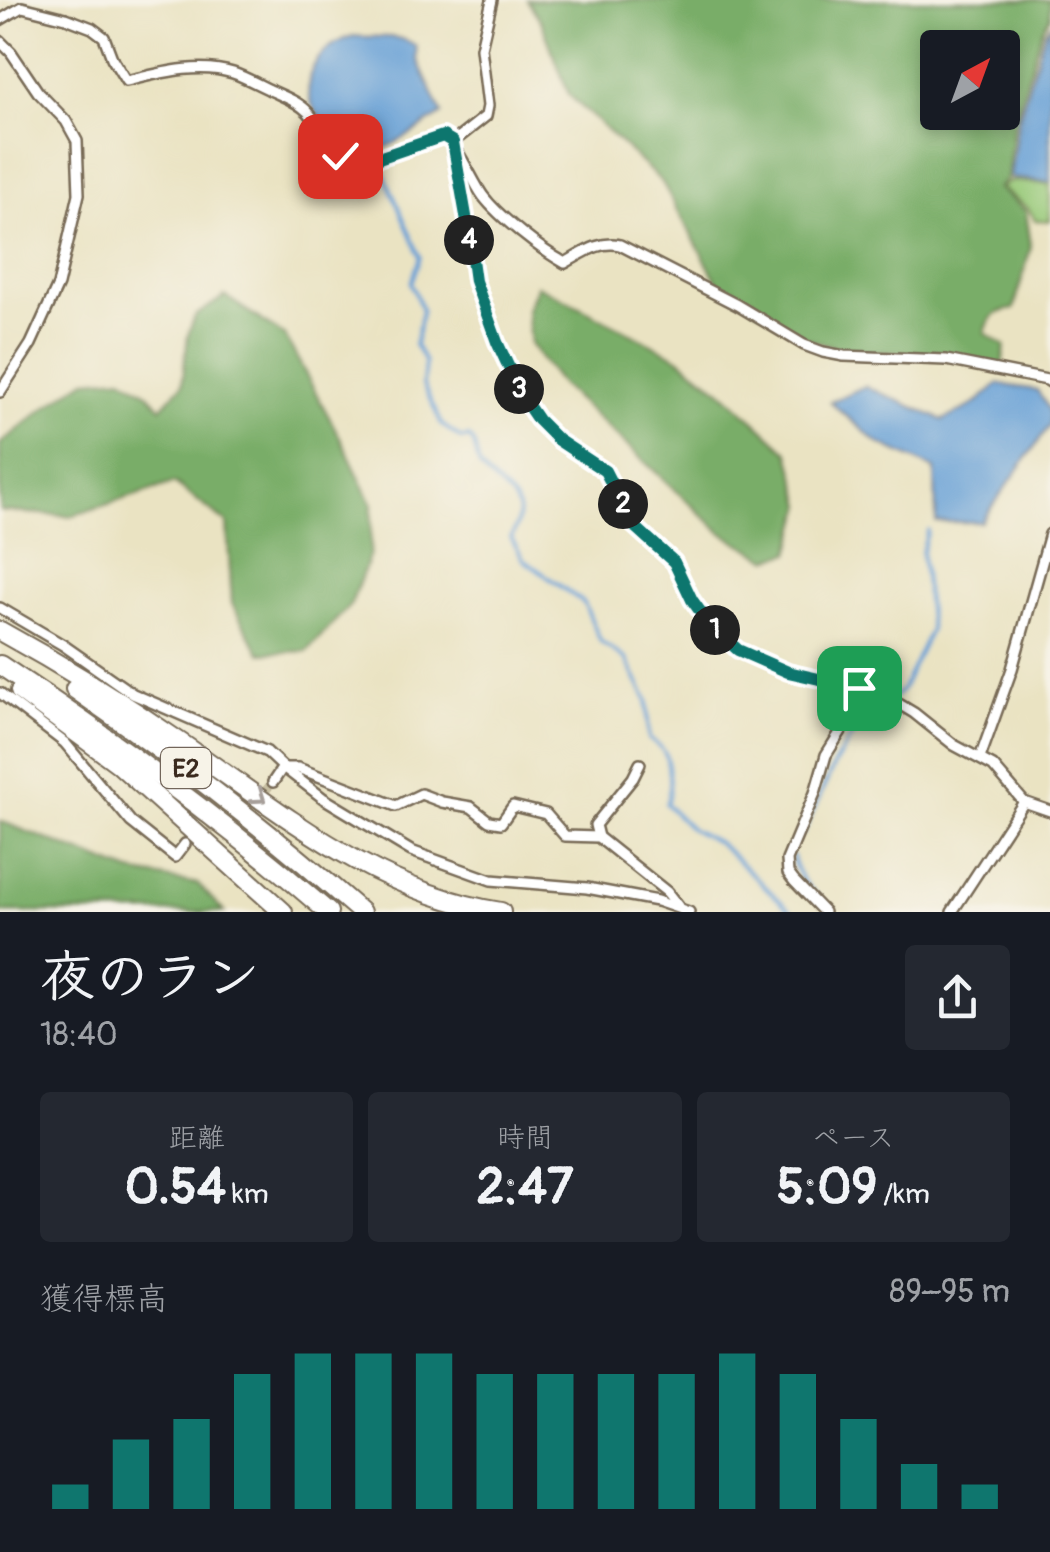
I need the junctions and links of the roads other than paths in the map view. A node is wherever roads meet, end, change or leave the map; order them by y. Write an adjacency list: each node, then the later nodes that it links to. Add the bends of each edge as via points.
1 (44, 0): 3 (street)
2 (492, 0): 6 (street, via 481,48 486,116)
3 (40, 11): 4 (street, via 22,7); 6 (street, via 104,37 126,81 222,70 299,104 347,160 370,161 443,136)
4 (0, 20)
5 (0, 41): 8 (street, via 77,141 79,194 58,285)
6 (453, 142): 7 (street, via 485,198 565,263 600,244 620,245 823,352 946,360); 14 (street, via 475,281 516,384 538,420 605,471 632,524 674,562 700,612 738,650 788,672)
7 (1050, 382)
8 (0, 392)
9 (1050, 534): 16 (street)
10 (0, 608): 18 (street, via 133,694 267,752)
11 (0, 635): 27 (highway, E2, via 176,761); 28 (highway, one-way to 28, via 47,657 374,871 429,895)
12 (0, 664): 26 (highway, E2, via 209,813)
13 (0, 676): 25 (highway, via 119,764)
14 (859, 688): 16 (street, via 914,712 954,746); 29 (street, via 787,860 788,873)
15 (0, 693): 23 (street, via 65,743 131,822 175,857)
16 (980, 758): 20 (street)
17 (640, 764): 22 (street, via 595,825)
18 (283, 767): 19 (street); 22 (street, via 396,806 421,794 501,822 513,806 546,814 564,836); 24 (street, via 411,852 491,880 587,888)
19 (274, 782)
20 (1024, 802): 21 (street); 30 (street)
21 (1050, 811)
22 (598, 837): 24 (street)
23 (185, 844)
24 (684, 909)
25 (284, 912)
26 (328, 912)
27 (361, 912)
28 (501, 912)
29 (824, 912)
30 (952, 912)

